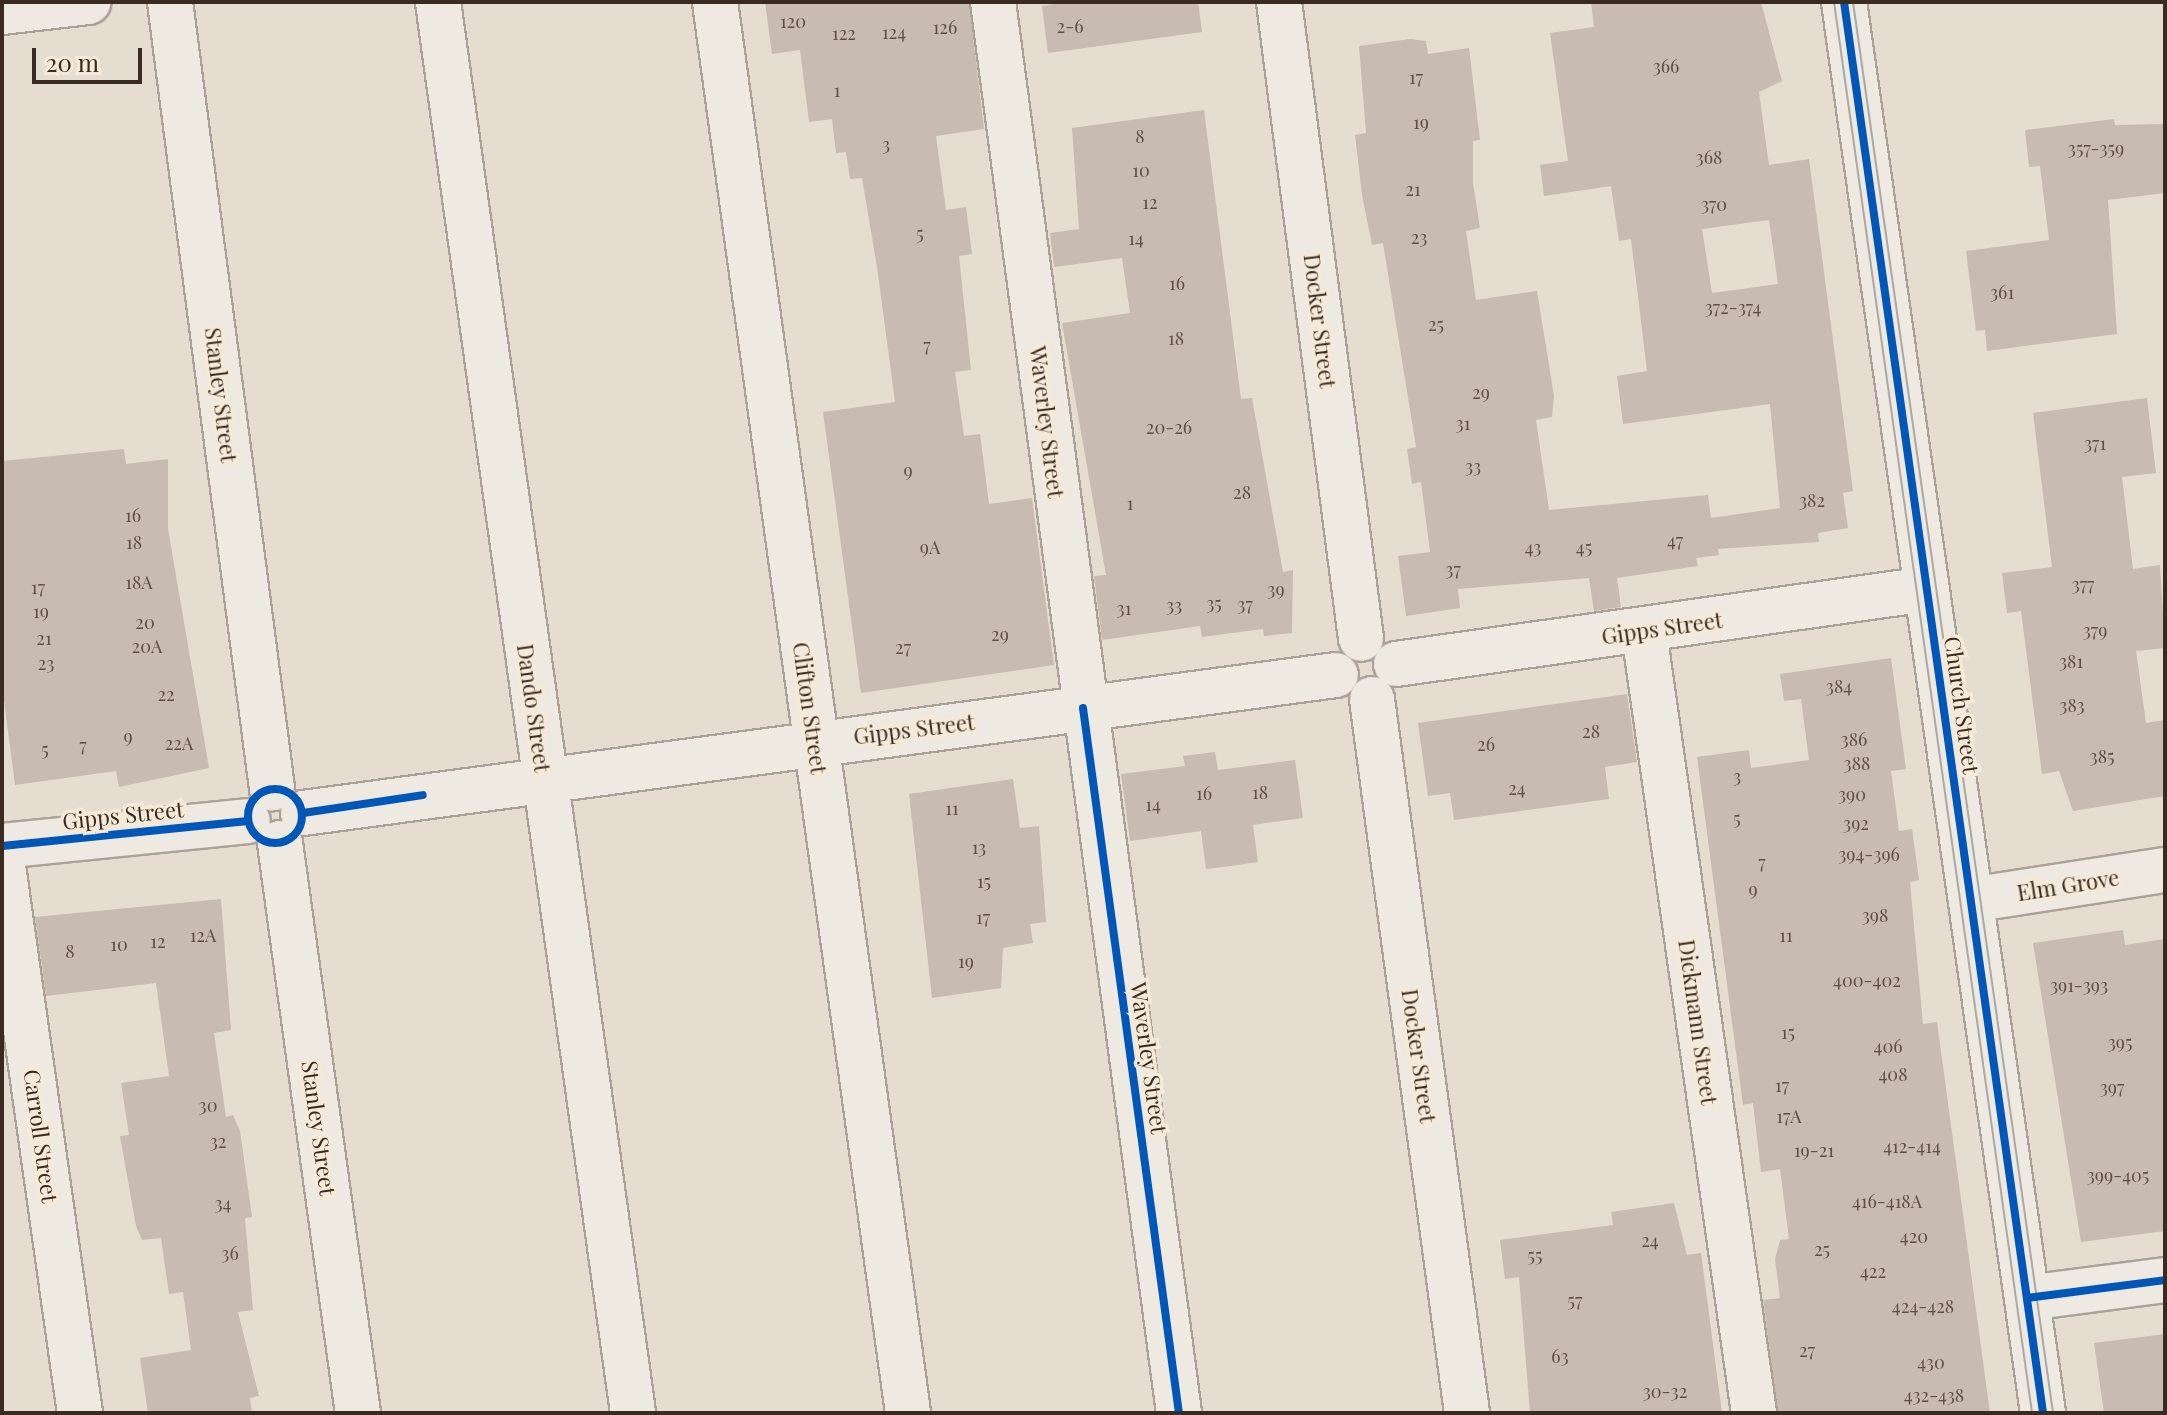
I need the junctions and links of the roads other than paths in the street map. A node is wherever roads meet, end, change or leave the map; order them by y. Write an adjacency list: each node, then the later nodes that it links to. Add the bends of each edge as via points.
1 (88, 2): 8 (street)
2 (170, 2): 18 (street, Stanley Street)
3 (438, 2): 17 (street, Dando Street)
4 (715, 2): 16 (street, Clifton Street)
5 (993, 2): 15 (street, Waverley Street)
6 (1279, 2): 11 (street, Docker Street)
7 (1844, 2): 9 (street, Church Street)
8 (2, 12)
9 (1927, 589): 10 (street, Gipps Street); 22 (street, Church Street)
10 (1644, 632): 12 (street, Gipps Street); 31 (street, Dickmann Street)
11 (1361, 639): 12 (street, via 1379,642); 13 (street, via 1338,656)
12 (1396, 664): 14 (street, via 1388,690)
13 (1336, 675): 14 (street, via 1353,697); 15 (street, Gipps Street)
14 (1372, 699): 30 (street, Docker Street)
15 (1083, 708): 16 (street, Gipps Street); 29 (street, Waverley Street)
16 (814, 742): 17 (street, Gipps Street); 28 (street, Clifton Street)
17 (544, 778): 18 (street, Gipps Street); 27 (street, Dando Street)
18 (276, 816): 19 (street, Gipps Street); 26 (street, Stanley Street)
19 (2, 846)
20 (2, 859): 25 (street, Carroll Street)
21 (2165, 870): 22 (street, Elm Grove)
22 (1971, 900): 24 (street, Church Street)
23 (2165, 1280): 24 (street)
24 (2027, 1298): 32 (street, Church Street)
25 (80, 1413)
26 (358, 1413)
27 (633, 1413)
28 (908, 1413)
29 (1179, 1413)
30 (1467, 1413)
31 (1754, 1413)
32 (2043, 1413)

